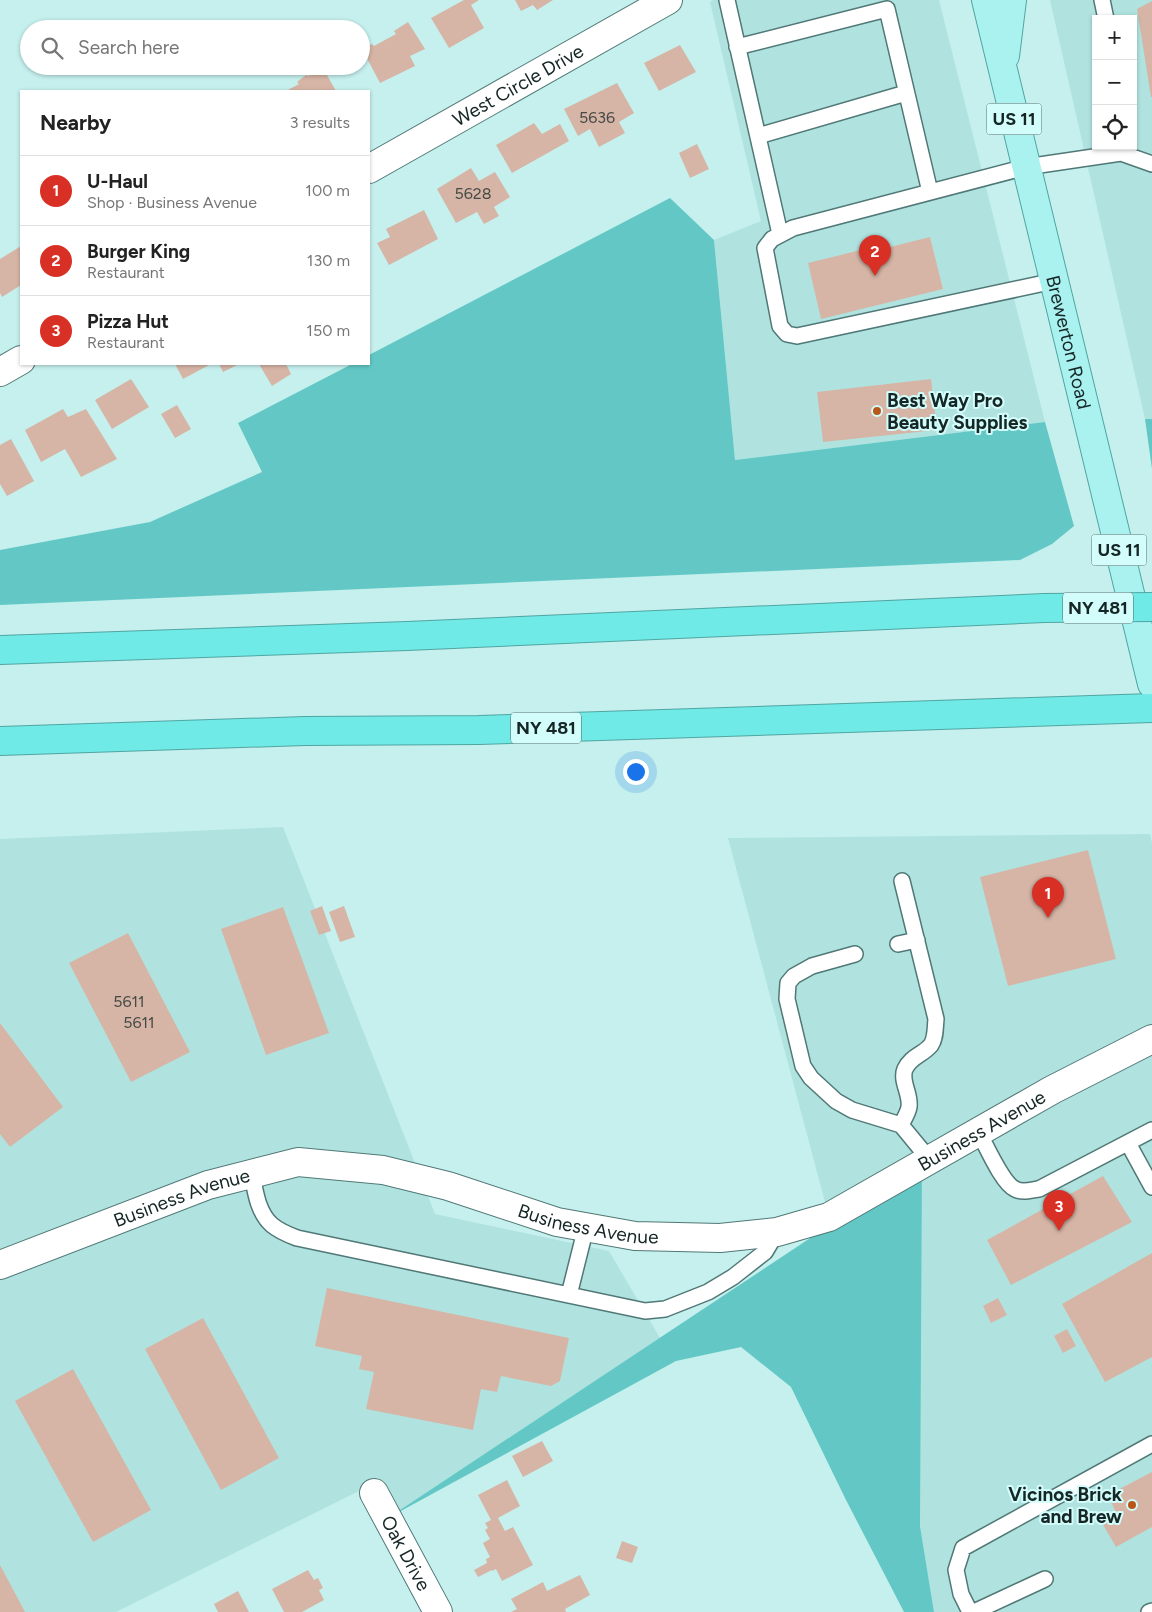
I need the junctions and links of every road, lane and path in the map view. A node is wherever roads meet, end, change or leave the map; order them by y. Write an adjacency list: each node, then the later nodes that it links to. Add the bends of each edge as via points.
1 (668, 0): 15 (street, West Circle Drive)
2 (727, 0): 7 (lane)
3 (986, 0): 8 (main road, Brewerton Road / US 11)
4 (1012, 0): 8 (main road)
5 (1105, 1): 6 (lane)
6 (1106, 15)
7 (738, 47): 9 (lane, via 887,9); 10 (lane)
8 (1003, 72): 14 (main road, Brewerton Road / US 11)
9 (906, 92): 10 (lane); 16 (lane)
10 (758, 136): 17 (lane)
11 (1135, 150): 12 (lane)
12 (1137, 159): 13 (lane); 14 (lane, via 1121,153)
13 (1152, 164)
14 (1026, 167): 16 (lane); 18 (main road, Brewerton Road / US 11)
15 (370, 168)
16 (930, 192): 17 (lane)
17 (780, 234): 18 (lane, via 765,248 780,326 787,334 797,336)
18 (1054, 281): 23 (main road, Brewerton Road / US 11)
19 (20, 361): 20 (street)
20 (0, 372)
21 (1152, 607): 22 (highway, NY 481, bridge, via 1044,608)
22 (0, 650)
23 (1152, 684)
24 (1152, 708): 25 (highway, NY 481, via 479,730 305,731)
25 (0, 741)
26 (902, 881): 27 (lane)
27 (917, 940): 28 (lane); 31 (lane, via 936,1019 935,1035 931,1045 914,1057 904,1071 909,1109)
28 (898, 944)
29 (855, 954): 31 (lane, via 812,966 788,983 787,999 803,1066 836,1101 852,1110)
30 (1152, 1039): 33 (street, Business Avenue)
31 (901, 1125): 35 (lane)
32 (1152, 1130): 34 (lane)
33 (978, 1131): 34 (lane, via 1005,1181 1015,1190 1025,1192 1038,1189); 35 (street, Business Avenue)
34 (1128, 1143): 37 (lane)
35 (929, 1159): 39 (street, Business Avenue, via 829,1217)
36 (252, 1174): 38 (street, Business Avenue, via 298,1162 383,1170 448,1186 556,1222); 40 (street, Business Avenue, via 208,1185); 41 (lane, via 258,1203 266,1219 273,1227 297,1238)
37 (1152, 1187)
38 (586, 1227): 39 (street, Business Avenue, via 635,1236 720,1238); 41 (lane)
39 (777, 1232): 41 (lane, via 765,1252 733,1277 708,1292 665,1309 645,1311)
40 (0, 1265)
41 (569, 1295)
42 (1152, 1444): 46 (lane, via 963,1548 956,1570 961,1594)
43 (374, 1493): 45 (street, Oak Drive)
44 (1045, 1579): 47 (lane)
45 (438, 1612)
46 (970, 1612)
47 (974, 1612)

